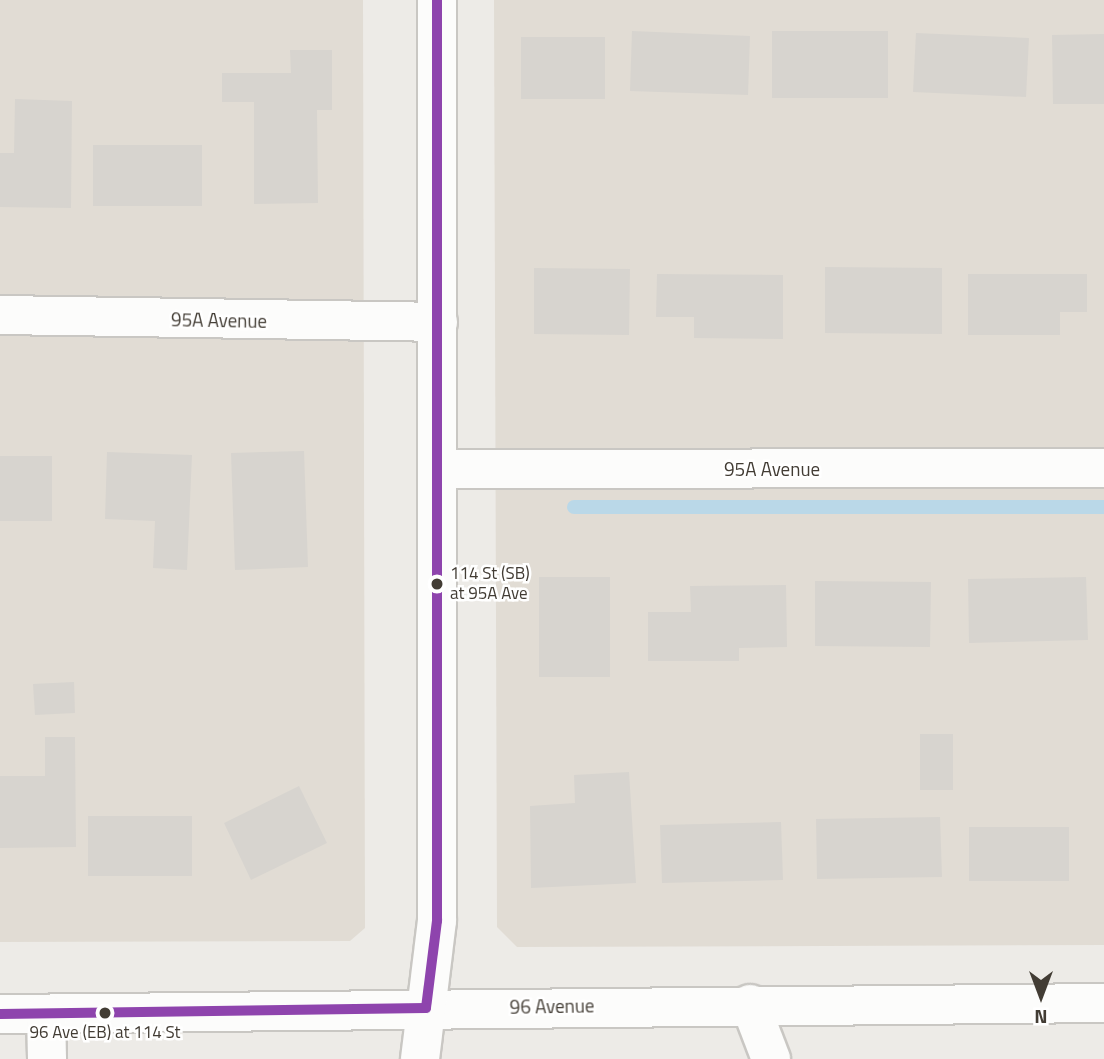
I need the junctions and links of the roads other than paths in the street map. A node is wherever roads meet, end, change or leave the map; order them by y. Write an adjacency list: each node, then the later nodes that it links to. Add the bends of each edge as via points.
1 (437, 0): 3 (street)
2 (0, 315): 3 (street, 95A Avenue)
3 (438, 322): 5 (street)
4 (1104, 468): 5 (street, 95A Avenue)
5 (440, 469): 8 (street, via 437,921)
6 (1104, 1003): 7 (street, 96 Avenue)
7 (750, 1004): 8 (street, 96 Avenue); 13 (street)
8 (426, 1007): 10 (street, 96 Avenue); 12 (street)
9 (0, 1014): 10 (street, 96 Avenue)
10 (46, 1014): 11 (street)
11 (47, 1059)
12 (420, 1059)
13 (771, 1059)

